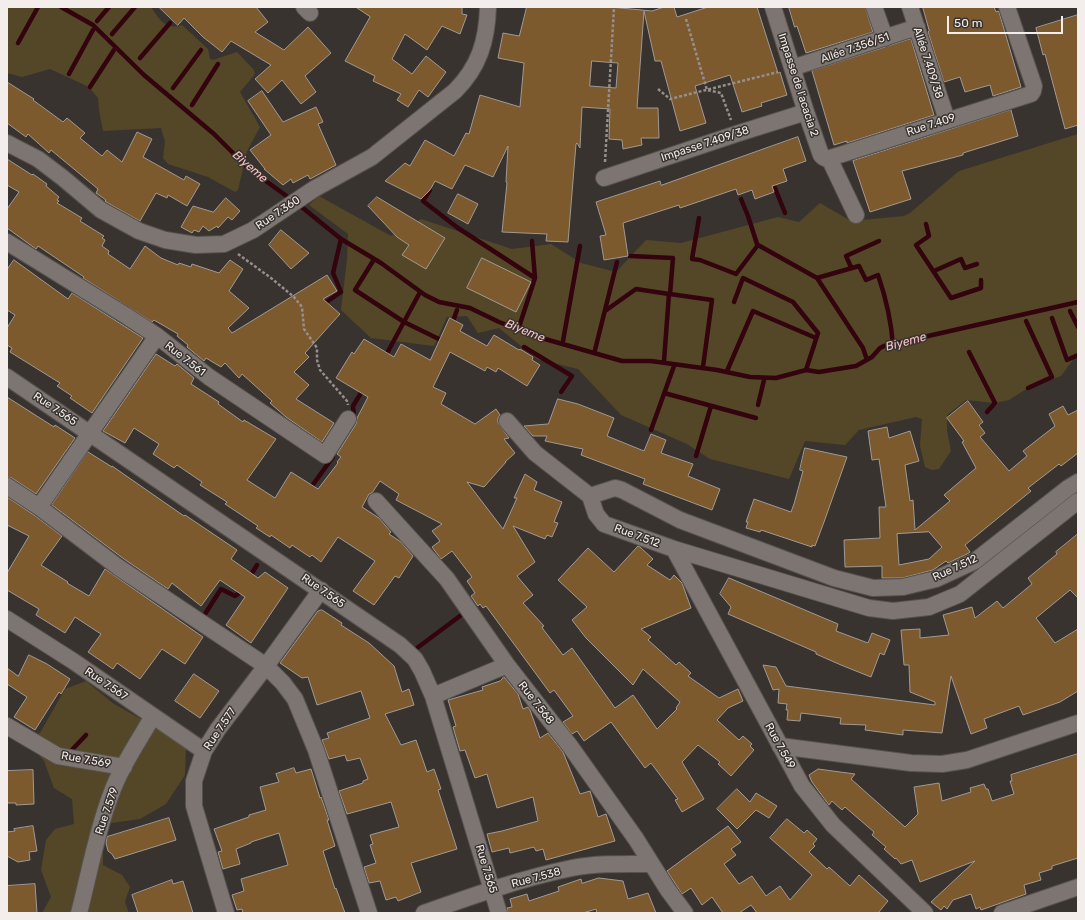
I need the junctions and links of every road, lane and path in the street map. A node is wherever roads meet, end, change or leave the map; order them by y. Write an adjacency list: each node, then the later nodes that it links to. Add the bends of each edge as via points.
1 (488, 7): 21 (street, Rue 7.360, via 488,28 481,52 472,70 455,91 372,157 314,189 253,230)
2 (614, 7): 18 (path)
3 (773, 7): 10 (street, Impasse de l'acacia 2)
4 (910, 7): 8 (street, Allée 7.409/38)
5 (1007, 7): 14 (street, Rue 7.409, via 1034,86 1033,91 1021,98)
6 (879, 8): 9 (street)
7 (686, 19): 12 (path)
8 (917, 27): 9 (street, Allée 7.356/51); 14 (street, Allée 7.409/38)
9 (884, 38): 10 (street, Allée 7.356/51)
10 (792, 68): 12 (path); 13 (street, Impasse de l'acacia 2)
11 (658, 88): 12 (path, via 670,99)
12 (707, 90): 15 (path, via 721,93)
13 (806, 112): 15 (street, Impasse 7.409/38); 17 (street, Impasse de l'acacia 2, via 821,155)
14 (946, 120): 17 (street, Rue 7.409)
15 (736, 134): 18 (street, Impasse 7.409/38)
16 (7, 143): 21 (street, Rue 7.360, via 38,159 102,210 139,231 165,240 196,245)
17 (828, 158): 19 (street, Impasse de l'acacia 2)
18 (604, 178)
19 (856, 215)
20 (7, 242): 22 (street, Rue 7.561)
21 (224, 244): 24 (path, via 271,278 302,307 304,329 317,348 320,370 347,401 350,409)
22 (156, 336): 24 (street, Rue 7.561, via 209,377 325,455); 26 (street)
23 (7, 377): 26 (street, Rue 7.565)
24 (348, 419)
25 (507, 421): 29 (street, via 535,453)
26 (90, 433): 32 (street); 34 (street, Rue 7.565)
27 (1078, 482): 29 (street, Rue 7.512, via 975,561 936,578 895,588 873,588 834,578 680,520 622,490 614,488)
28 (7, 486): 32 (street)
29 (590, 496): 33 (street, Rue 7.512, via 596,514 604,524)
30 (376, 501): 36 (street, Rue 7.568, via 447,579)
31 (1078, 502): 33 (street, Rue 7.512, via 960,594 929,607 893,611 869,608)
32 (39, 506): 37 (street, via 118,567)
33 (674, 549): 42 (street, Rue 7.549)
34 (321, 590): 37 (street, Rue 7.577); 38 (street, Rue 7.565, via 400,645 415,659)
35 (7, 619): 39 (street, Rue 7.567)
36 (507, 665): 38 (street); 45 (street, Rue 7.568, via 570,746)
37 (266, 666): 43 (street, Rue 7.577); 50 (street, via 284,683 295,699 305,722)
38 (433, 696): 47 (street, Rue 7.565)
39 (153, 716): 43 (street, Rue 7.567); 44 (street, Rue 7.579)
40 (1078, 723): 42 (street, via 967,760 942,764 911,763)
41 (7, 726): 44 (street, Rue 7.569, via 58,756)
42 (780, 746): 54 (street, Rue 7.549, via 802,786 833,825)
43 (204, 751): 49 (street, Rue 7.577, via 194,781 194,806)
44 (124, 767): 48 (street, Rue 7.579, via 110,797)
45 (651, 864): 47 (street, Rue 7.538, via 606,864 573,868); 53 (street, Rue 7.568)
46 (1078, 887): 55 (street)
47 (492, 890): 51 (street, Rue 7.538); 52 (street, Rue 7.565)
48 (80, 913)
49 (226, 913)
50 (369, 913)
51 (424, 913)
52 (499, 913)
53 (685, 913)
54 (925, 913)
55 (1002, 913)

